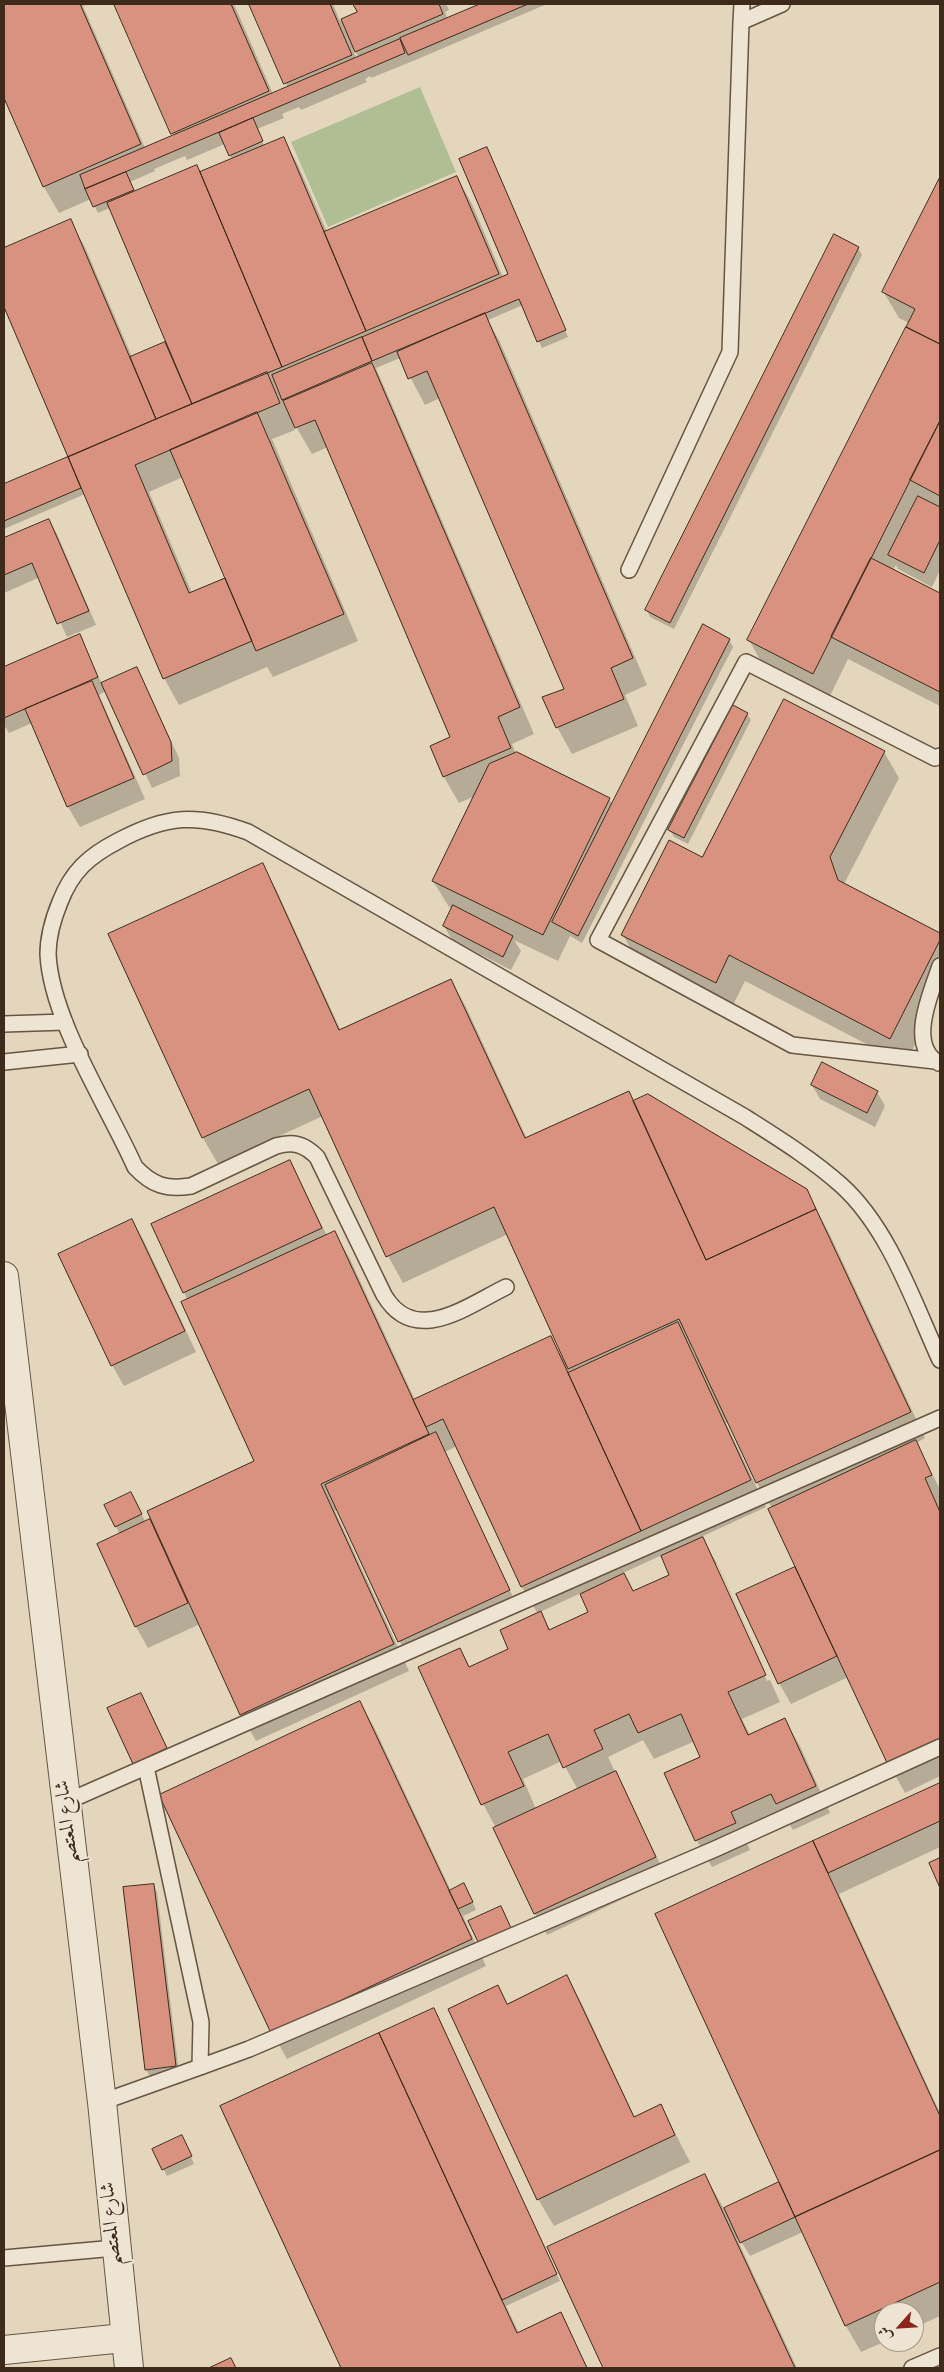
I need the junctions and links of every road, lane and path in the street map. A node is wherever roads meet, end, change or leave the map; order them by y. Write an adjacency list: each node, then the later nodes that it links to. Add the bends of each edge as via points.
1 (742, 4): 3 (lane)
2 (782, 4): 3 (lane)
3 (741, 22): 4 (lane, via 730,352)
4 (629, 570)
5 (940, 756): 11 (lane, via 935,758 746,662 598,940 792,1045)
6 (940, 966): 11 (lane, via 923,1021 922,1035 926,1049)
7 (65, 1022): 8 (lane); 9 (lane); 14 (lane, via 50,972 48,952 51,925 62,896 79,867 97,852 153,825 187,818 225,823 248,832 793,1147 842,1186 867,1215 897,1266)
8 (4, 1024)
9 (80, 1054): 10 (lane); 13 (lane, via 135,1167 159,1186 175,1189 191,1186 276,1146 298,1144 317,1157 384,1295 403,1317 417,1322 431,1321)
10 (4, 1062)
11 (938, 1062)
12 (4, 1276): 18 (street, شارع المعتصم)
13 (506, 1287)
14 (940, 1360)
15 (940, 1418): 17 (lane)
16 (940, 1747): 19 (lane, via 706,1853 249,2049)
17 (146, 1768): 18 (lane); 19 (lane, via 201,2022)
18 (66, 1802): 20 (street, شارع المعتصم)
19 (200, 2067): 20 (lane)
20 (102, 2102): 21 (street, شارع المعتصم)
21 (116, 2248): 22 (lane); 23 (street, شارع المعتصم)
22 (4, 2258)
23 (124, 2338): 24 (street); 26 (street, شارع المعتصم)
24 (4, 2350)
25 (940, 2356): 27 (lane)
26 (128, 2368)
27 (912, 2368)

